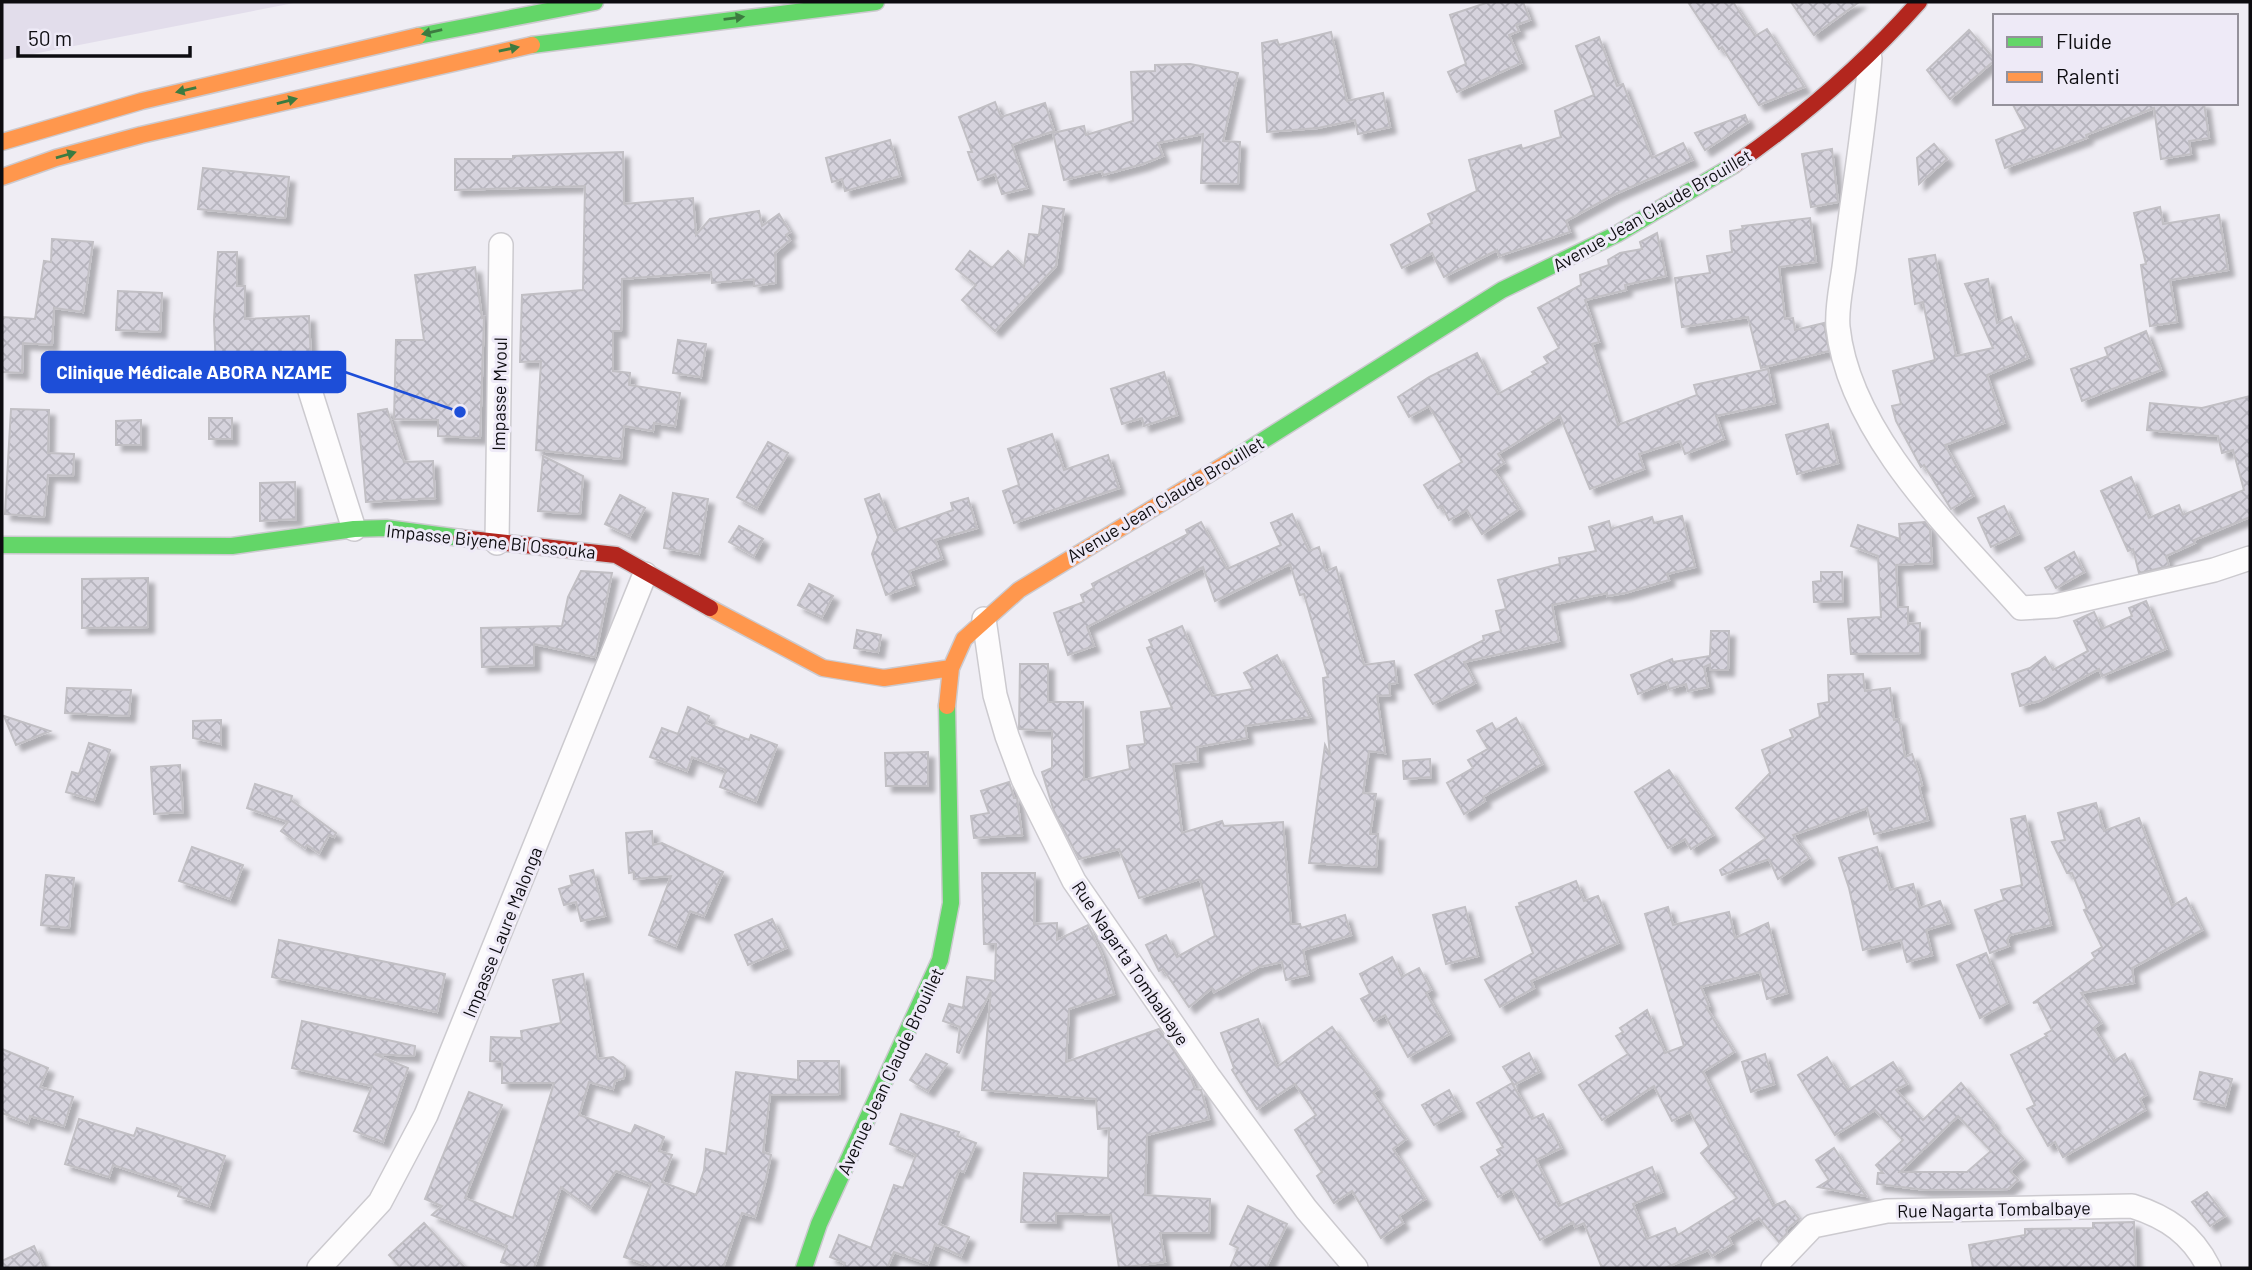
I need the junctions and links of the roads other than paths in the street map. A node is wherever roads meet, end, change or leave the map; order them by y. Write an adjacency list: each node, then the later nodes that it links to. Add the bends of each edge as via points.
1 (595, 2): 5 (street, one-way to 5, via 520,13 152,98)
2 (876, 2): 6 (street, one-way to 2, via 141,135 530,45)
3 (1919, 2): 4 (street, Avenue Jean Claude Brouillet)
4 (1870, 58): 12 (street, via 1838,326 1847,367 1898,467 2021,608 2055,606); 14 (street, Avenue Jean Claude Brouillet, via 1768,143 1623,228 1502,290 1065,559)
5 (2, 142)
6 (2, 177)
7 (500, 245): 10 (street, Impasse Mvoul)
8 (305, 375): 9 (street)
9 (354, 529): 10 (street, Impasse Biyene Bi Ossouka, via 386,528); 11 (street, Impasse Biyene Bi Ossouka, via 232,546)
10 (497, 543): 13 (street, Impasse Biyene Bi Ossouka, via 616,555)
11 (2, 545)
12 (2250, 558)
13 (645, 574): 15 (street, Impasse Biyene Bi Ossouka, via 823,668 884,678); 16 (street, Impasse Laure Malonga, via 426,1115 380,1202)
14 (984, 619): 15 (street, Avenue Jean Claude Brouillet, via 964,639); 18 (street, Rue Nagarta Tombalbaye, via 995,695 1007,736 1023,779 1074,881 1209,1077 1306,1209)
15 (951, 668): 17 (street, Avenue Jean Claude Brouillet, via 947,707 951,903 940,960 819,1224)
16 (319, 1268)
17 (804, 1268)
18 (1356, 1268)
19 (1773, 1268): 20 (street, Rue Nagarta Tombalbaye, via 1813,1226 1887,1211 2132,1206 2179,1227 2195,1243)
20 (2208, 1268)

